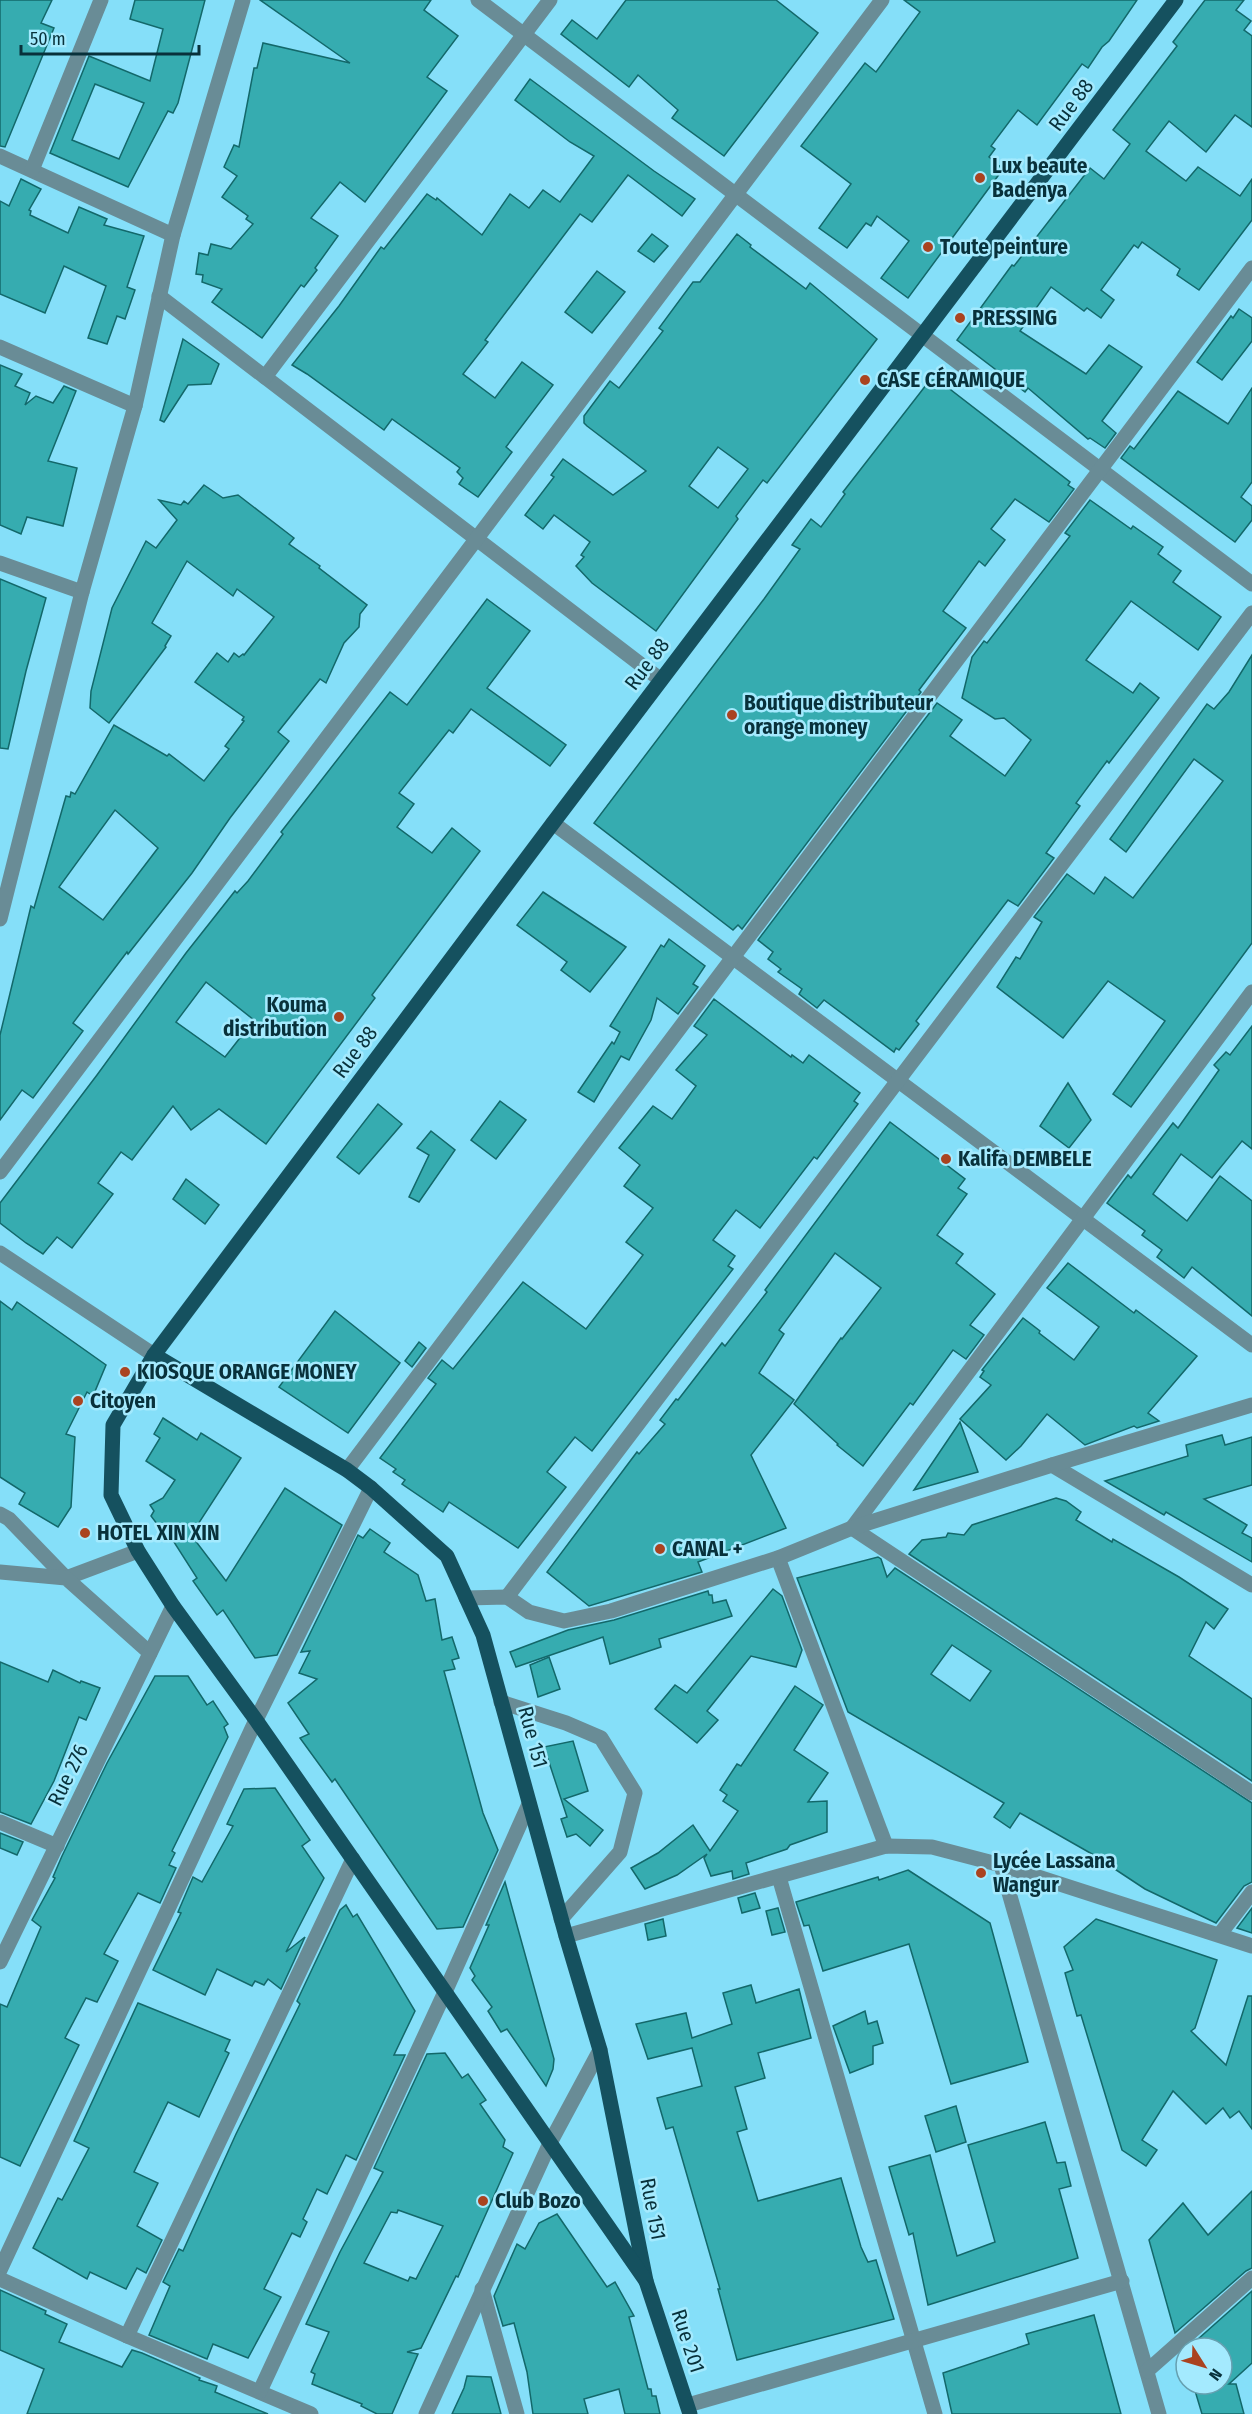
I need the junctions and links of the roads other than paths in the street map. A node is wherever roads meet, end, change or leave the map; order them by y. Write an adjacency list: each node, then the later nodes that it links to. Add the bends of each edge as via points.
1 (101, 0): 9 (street)
2 (243, 0): 11 (street)
3 (478, 0): 7 (street)
4 (550, 0): 7 (street)
5 (882, 0): 10 (street)
6 (1176, 0): 14 (main road, Rue 88)
7 (523, 36): 10 (street); 16 (street)
8 (0, 156): 9 (street)
9 (32, 170): 11 (street)
10 (735, 196): 14 (street); 19 (street)
11 (173, 235): 13 (street)
12 (1252, 267): 18 (street)
13 (159, 296): 16 (street); 17 (street)
14 (922, 336): 18 (street); 24 (main road, Rue 88)
15 (0, 347): 17 (street)
16 (265, 377): 19 (street)
17 (135, 406): 22 (street)
18 (1100, 470): 21 (street); 27 (street)
19 (476, 539): 24 (street); 30 (street)
20 (0, 563): 22 (street)
21 (1252, 584)
22 (82, 592): 26 (street)
23 (1252, 613): 29 (street)
24 (661, 680): 25 (main road, Rue 88)
25 (553, 823): 27 (street); 34 (main road, Rue 88)
26 (0, 919)
27 (733, 957): 29 (street); 37 (street)
28 (1252, 992): 31 (street)
29 (899, 1081): 31 (street); 46 (street)
30 (0, 1172)
31 (1082, 1218): 33 (street); 40 (street)
32 (0, 1253): 34 (street)
33 (1252, 1345)
34 (154, 1356): 37 (main road, Rue 151); 41 (main road, Rue 88, via 113,1425 111,1495)
35 (1252, 1405): 36 (street)
36 (1052, 1465): 40 (street); 45 (street)
37 (347, 1470): 38 (main road, Rue 151)
38 (371, 1488): 47 (main road, Rue 151, via 447,1556); 51 (street)
39 (0, 1514): 44 (street)
40 (852, 1528): 42 (street); 52 (street)
41 (138, 1551): 44 (street); 48 (main road, Rue 88)
42 (778, 1558): 46 (street, via 611,1611 564,1621 529,1612); 56 (street)
43 (0, 1572): 44 (street)
44 (66, 1578): 49 (street)
45 (1252, 1585)
46 (507, 1597): 47 (street)
47 (466, 1598): 50 (main road, Rue 151, via 483,1635)
48 (173, 1606): 49 (street, Rue 276); 51 (main road, Rue 88)
49 (150, 1653): 55 (street, Rue 276)
50 (501, 1702): 53 (main road, Rue 151); 61 (street, via 602,1738 635,1793 620,1852)
51 (256, 1720): 57 (main road, Rue 88); 69 (street)
52 (1252, 1793)
53 (529, 1804): 61 (main road, Rue 151); 66 (street)
54 (0, 1822): 55 (street)
55 (57, 1846): 65 (street, Rue 276)
56 (886, 1846): 58 (street, via 932,1847); 59 (street)
57 (353, 1859): 66 (main road, Rue 88); 75 (street)
58 (1001, 1865): 62 (street); 73 (street)
59 (779, 1878): 63 (street); 76 (street)
60 (1252, 1892): 62 (street)
61 (561, 1919): 63 (main road, Rue 151)
62 (1220, 1934): 64 (street)
63 (566, 1936): 67 (main road, Rue 151)
64 (1252, 1946)
65 (0, 1962)
66 (445, 1992): 68 (main road, Rue 88); 78 (street)
67 (600, 2050): 68 (street); 72 (main road, Rue 151)
68 (550, 2142): 72 (main road, Rue 88); 74 (street)
69 (0, 2270)
70 (1252, 2278): 77 (street)
71 (0, 2280): 75 (street)
72 (646, 2281): 79 (main road, Rue 201)
73 (1122, 2281): 76 (street); 77 (street)
74 (482, 2289): 81 (street); 82 (street)
75 (127, 2336): 78 (street)
76 (914, 2340): 79 (street); 83 (street)
77 (1147, 2371): 84 (street)
78 (260, 2391): 80 (street)
79 (689, 2410)
80 (311, 2414)
81 (426, 2414)
82 (517, 2414)
83 (935, 2414)
84 (1159, 2414)

